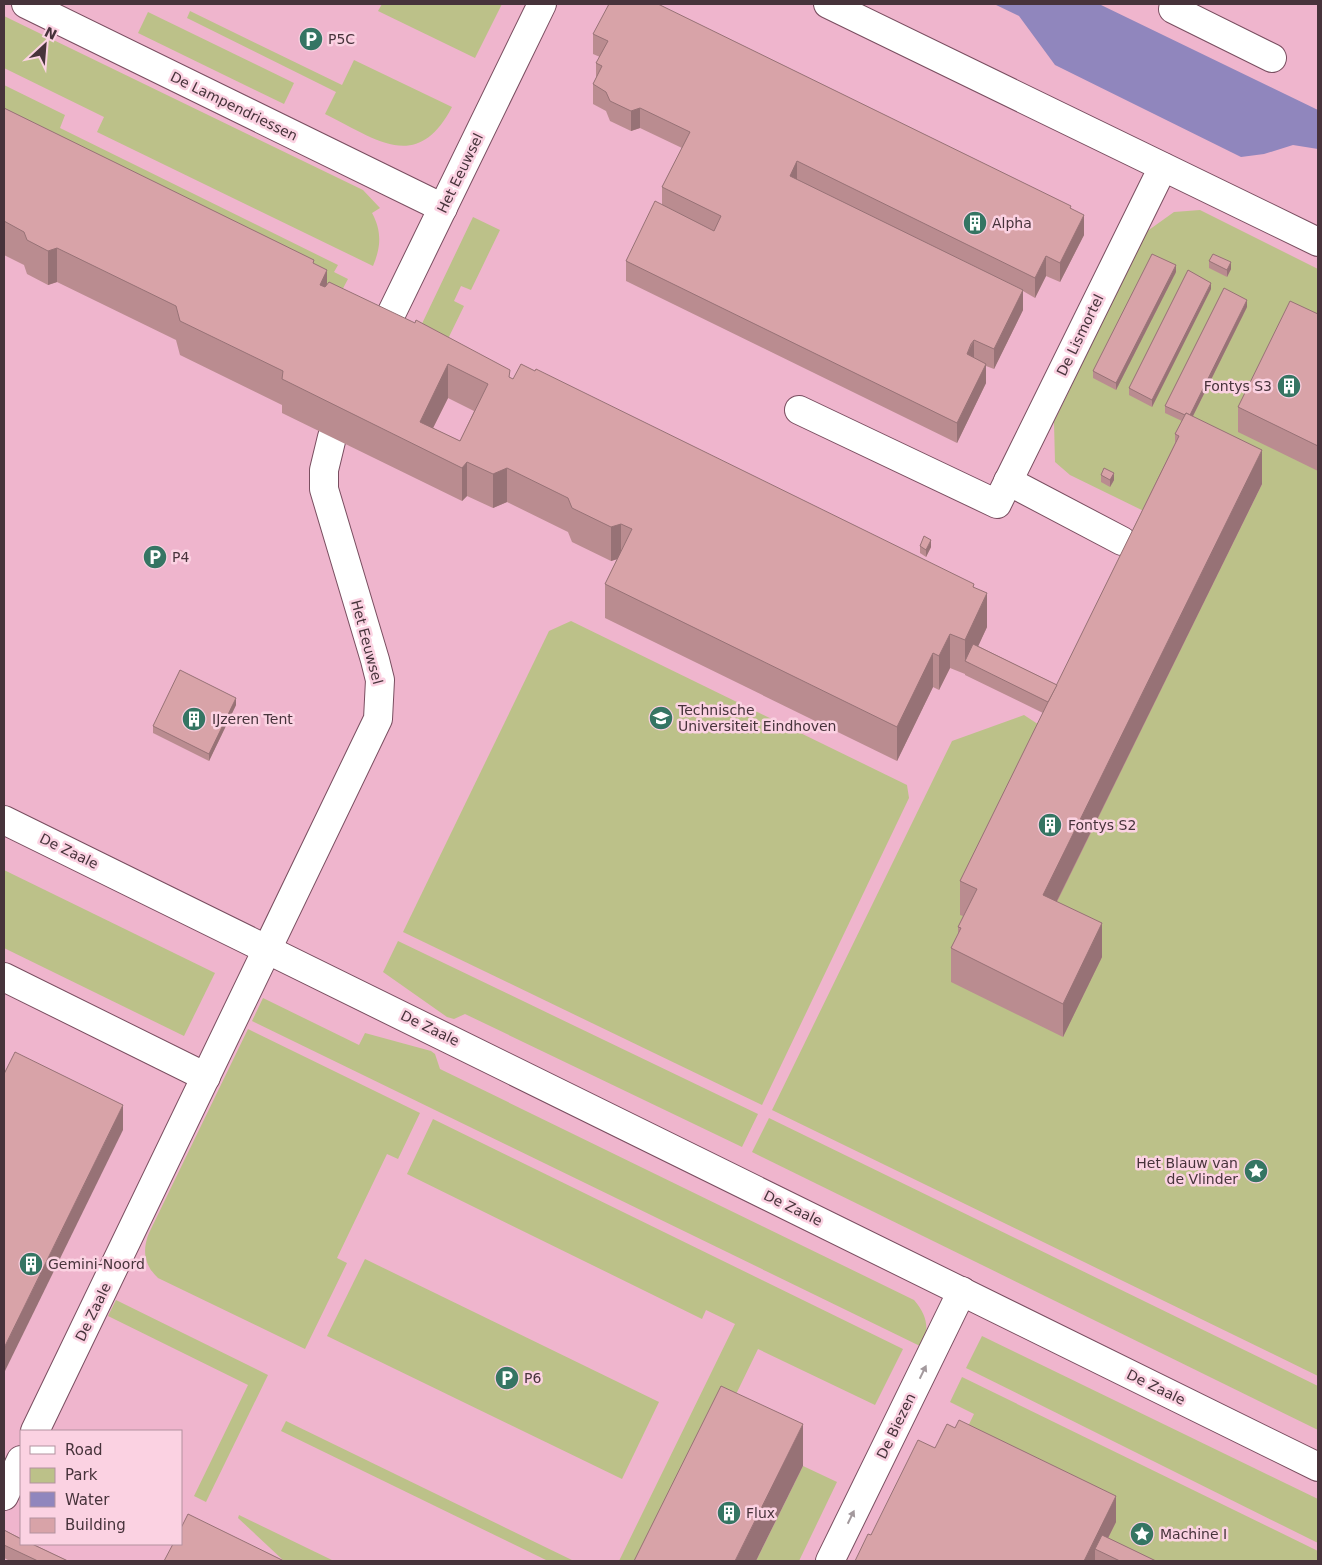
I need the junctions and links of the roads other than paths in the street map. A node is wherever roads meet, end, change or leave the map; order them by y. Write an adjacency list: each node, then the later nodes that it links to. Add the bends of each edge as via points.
1 (26, 4): 7 (street, De Lampendriessen)
2 (542, 4): 7 (street, Het Eeuwsel)
3 (828, 4): 6 (street)
4 (1175, 4): 5 (street, via 1173,9)
5 (1272, 58)
6 (1163, 167): 8 (street); 12 (street, De Lismortel)
7 (443, 208): 9 (street, Het Eeuwsel)
8 (1318, 242)
9 (378, 341)
10 (799, 410): 12 (street)
11 (332, 437): 15 (street, Het Eeuwsel, via 324,470 324,490 375,660 381,700 370,739)
12 (1002, 492): 13 (street)
13 (1122, 541)
14 (4, 820): 15 (street, De Zaale)
15 (268, 949): 17 (street, De Zaale); 18 (street, De Zaale)
16 (4, 977): 17 (street)
17 (206, 1077): 19 (street, De Zaale)
18 (962, 1291): 21 (street, De Zaale); 23 (street, De Biezen, one-way to 18)
19 (35, 1430)
20 (20, 1462): 22 (street)
21 (1318, 1467)
22 (4, 1496)
23 (830, 1561)

